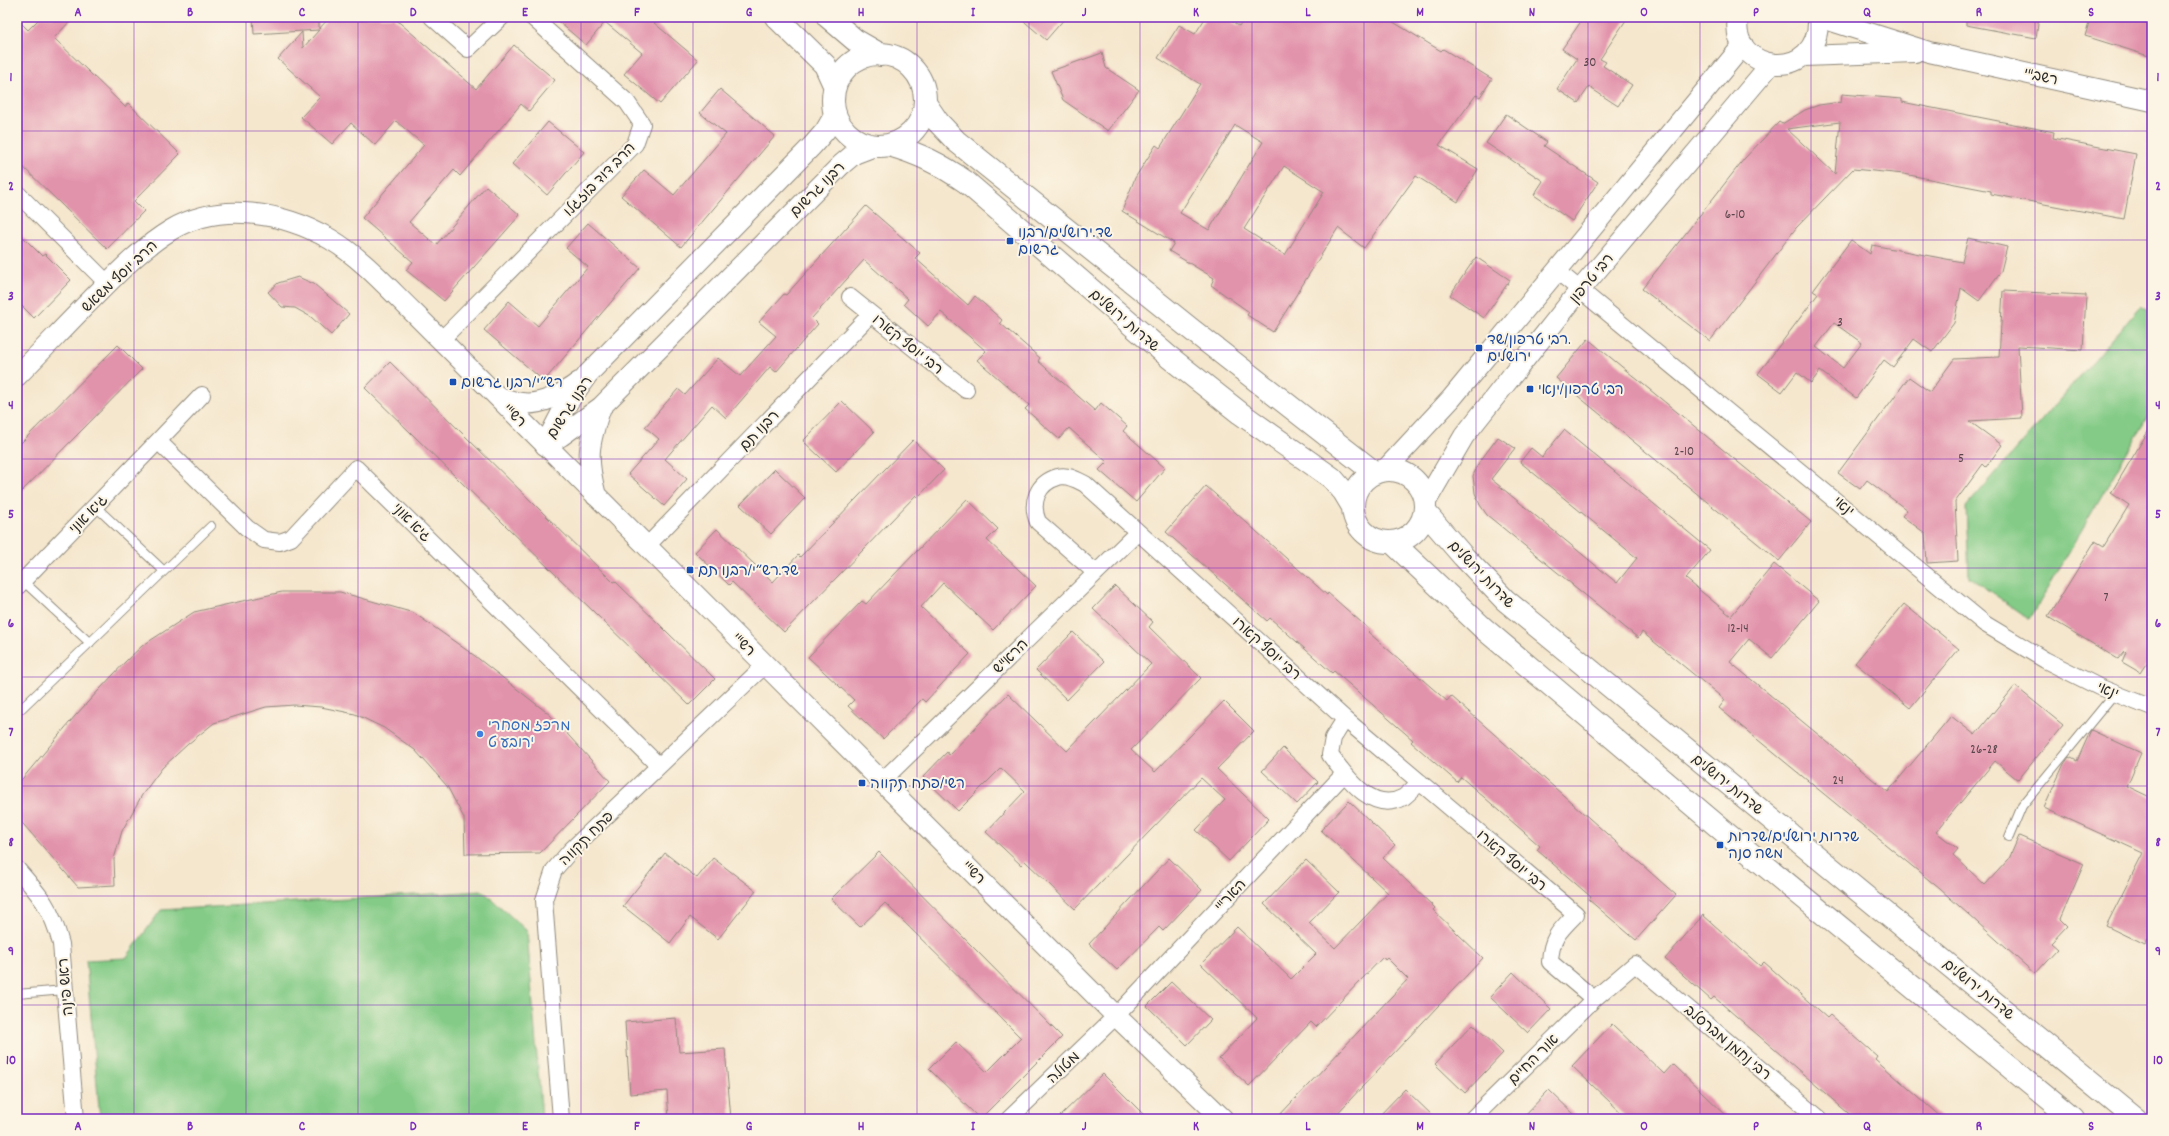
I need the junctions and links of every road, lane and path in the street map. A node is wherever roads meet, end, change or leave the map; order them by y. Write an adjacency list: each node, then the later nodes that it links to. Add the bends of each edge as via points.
1 (432, 17): 2 (street, via 468,49)
2 (502, 17)
3 (532, 17): 25 (street, הרב דוד בוזגלו, via 627,102 642,124 635,144)
4 (776, 17): 13 (main road, via 825,65)
5 (828, 17): 10 (main road, via 855,40)
6 (1738, 17): 8 (street, via 1739,34)
7 (1818, 17): 9 (street, רשב"י); 11 (street, via 1816,38)
8 (1743, 45): 12 (street, via 1755,57); 20 (street, רבי טרפון)
9 (1929, 52): 11 (street, רשב"י); 14 (street, רשב"י)
10 (881, 55): 13 (main road, via 863,57 852,63 843,71); 15 (main road, via 898,59 913,70 920,80)
11 (1804, 56): 12 (street, via 1783,65)
12 (1771, 64): 22 (street, רבי טרפון)
13 (835, 87): 16 (main road)
14 (2152, 101)
15 (925, 103): 17 (main road, via 923,115 910,134 900,141); 34 (main road, via 956,141 1192,330)
16 (835, 114): 17 (main road, via 846,132 864,144); 26 (street, רבנו גרשום, via 812,146)
17 (882, 146): 31 (street, רבנו גרשום, via 854,154 841,165); 37 (main road, שדרות ירושלים, via 918,153 941,164 966,182 1169,357 1240,413 1332,478)
18 (17, 193): 21 (street)
19 (241, 212): 21 (street, הרב יוסף משאש, via 200,218 172,230 137,255); 25 (street, רש"י, via 271,216 330,239 359,260)
20 (1556, 270): 22 (street, ינאי); 34 (street, רבי טרפון, via 1451,399)
21 (107, 283): 27 (street, הרב יוסף משאש)
22 (1580, 290): 38 (street, רבי טרפון, via 1464,436); 48 (street, ינאי, via 1985,624 2045,660)
23 (850, 297): 24 (street, רבי יוסף קארו)
24 (871, 314): 28 (street, רבי יוסף קארו); 42 (street, רבנו תם)
25 (441, 340): 30 (street, רש"י)
26 (588, 374): 30 (street, via 566,392 538,402 522,404); 33 (street, רבנו גרשום, via 564,408)
27 (17, 376)
28 (966, 390)
29 (202, 395): 32 (street, גיא אוני)
30 (496, 396): 33 (street, רש"י)
31 (601, 407): 33 (street, רבנו גרשום); 35 (street, via 589,445 590,471)
32 (158, 441): 36 (street, גיא אוני); 52 (street, גיא אוני, via 247,528 264,540 280,542 291,538 356,468)
33 (545, 445): 35 (street, רש"י)
34 (1379, 472): 37 (main road, via 1359,487 1354,496); 38 (main road, via 1403,473 1412,478 1419,485)
35 (596, 497): 42 (street, רש"י)
36 (95, 506): 43 (lane); 45 (street, גיא אוני)
37 (1353, 507): 41 (main road, via 1357,523 1368,536)
38 (1425, 507): 41 (main road, via 1417,529 1410,536); 70 (main road, שדרות ירושלים, via 1463,556 1505,600)
39 (211, 526): 43 (lane)
40 (1138, 532): 44 (street, הרא"ש); 44 (street, רבי יוסף קארו, via 1085,484 1073,478 1058,477 1039,488 1034,503 1034,513 1038,522); 51 (street, רבי יוסף קארו)
41 (1392, 542): 69 (main road, via 1483,628 1740,845)
42 (646, 547): 47 (street, רש"י)
43 (164, 571): 46 (lane)
44 (1096, 573): 54 (street, הרא"ש)
45 (20, 584): 46 (lane)
46 (90, 643): 50 (lane, via 22,708)
47 (765, 665): 52 (street, פתח תקווה); 54 (street, רש"י)
48 (2115, 693): 49 (street, ינאי); 56 (lane, via 2022,806)
49 (2152, 708)
50 (17, 709)
51 (1345, 719): 53 (street, via 1333,738 1330,755); 55 (street, רבי יוסף קארו)
52 (659, 766): 64 (street, פתח תקווה, via 571,850 554,870 544,900)
53 (1344, 774): 55 (street, via 1360,791 1385,802 1403,797); 62 (street, האר"י)
54 (883, 780): 62 (street, רש"י)
55 (1420, 782): 61 (street, רבי יוסף קארו, via 1576,914 1559,931 1551,947 1550,962)
56 (2009, 837)
57 (17, 869): 59 (street, ראש פינה, via 47,905 56,925 61,944)
58 (1635, 964): 61 (street, אור החיים); 68 (street, רבי נחמן מברסלב)
59 (65, 990): 60 (lane); 63 (street, ראש פינה)
60 (17, 994)
61 (1594, 999): 67 (street, אור החיים)
62 (1116, 1016): 65 (street, מטולה); 66 (street, רש"י)
63 (76, 1119)
64 (561, 1119)
65 (1009, 1119)
66 (1222, 1119)
67 (1472, 1119)
68 (1820, 1119)
69 (2073, 1119)
70 (2136, 1119)

